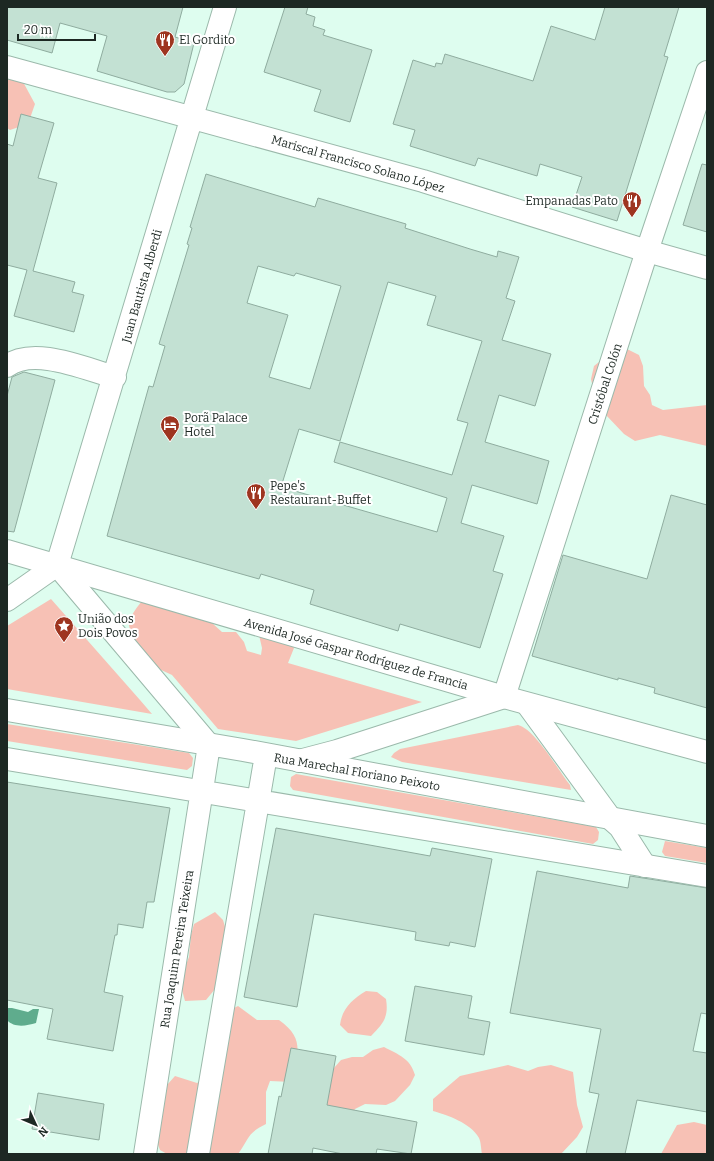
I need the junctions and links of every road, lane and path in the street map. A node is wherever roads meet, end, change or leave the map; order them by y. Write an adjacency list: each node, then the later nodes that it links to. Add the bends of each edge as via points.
1 (226, 7): 4 (main road, Juan Bautista Alberdi)
2 (7, 67): 4 (main road, Mariscal Francisco Solano López)
3 (707, 72): 5 (main road, Cristóbal Colón)
4 (191, 118): 5 (main road, Mariscal Francisco Solano López, via 423,181); 8 (main road, Juan Bautista Alberdi)
5 (647, 252): 6 (main road, Mariscal Francisco Solano López); 12 (main road, Cristóbal Colón)
6 (707, 268)
7 (7, 366): 8 (main road, via 14,361 40,357)
8 (115, 377): 10 (main road, Juan Bautista Alberdi)
9 (7, 551): 10 (main road, Avenida José Gaspar Rodríguez de Francia)
10 (58, 565): 11 (main road); 12 (main road, Avenida José Gaspar Rodríguez de Francia); 15 (main road)
11 (7, 600)
12 (504, 697): 13 (main road, Avenida José Gaspar Rodríguez de Francia); 19 (main road)
13 (527, 704): 16 (main road, Avenida José Gaspar Rodríguez de Francia); 22 (main road)
14 (7, 710): 15 (main road, Rua Marechal Floriano Peixoto)
15 (210, 744): 17 (main road, Rua Marechal Floriano Peixoto); 20 (main road, Rua Joaquim Pereira Teixeira)
16 (707, 752)
17 (266, 755): 19 (main road, Rua Marechal Floriano Peixoto); 21 (main road)
18 (7, 759): 20 (main road)
19 (299, 761): 22 (main road, Rua Marechal Floriano Peixoto)
20 (202, 793): 21 (main road); 26 (main road, Rua Joaquim Pereira Teixeira)
21 (258, 802): 24 (main road); 27 (main road)
22 (611, 819): 23 (main road, Rua Marechal Floriano Peixoto); 24 (main road, via 620,827)
23 (707, 836)
24 (645, 866): 25 (main road)
25 (707, 876)
26 (145, 1154)
27 (198, 1154)

